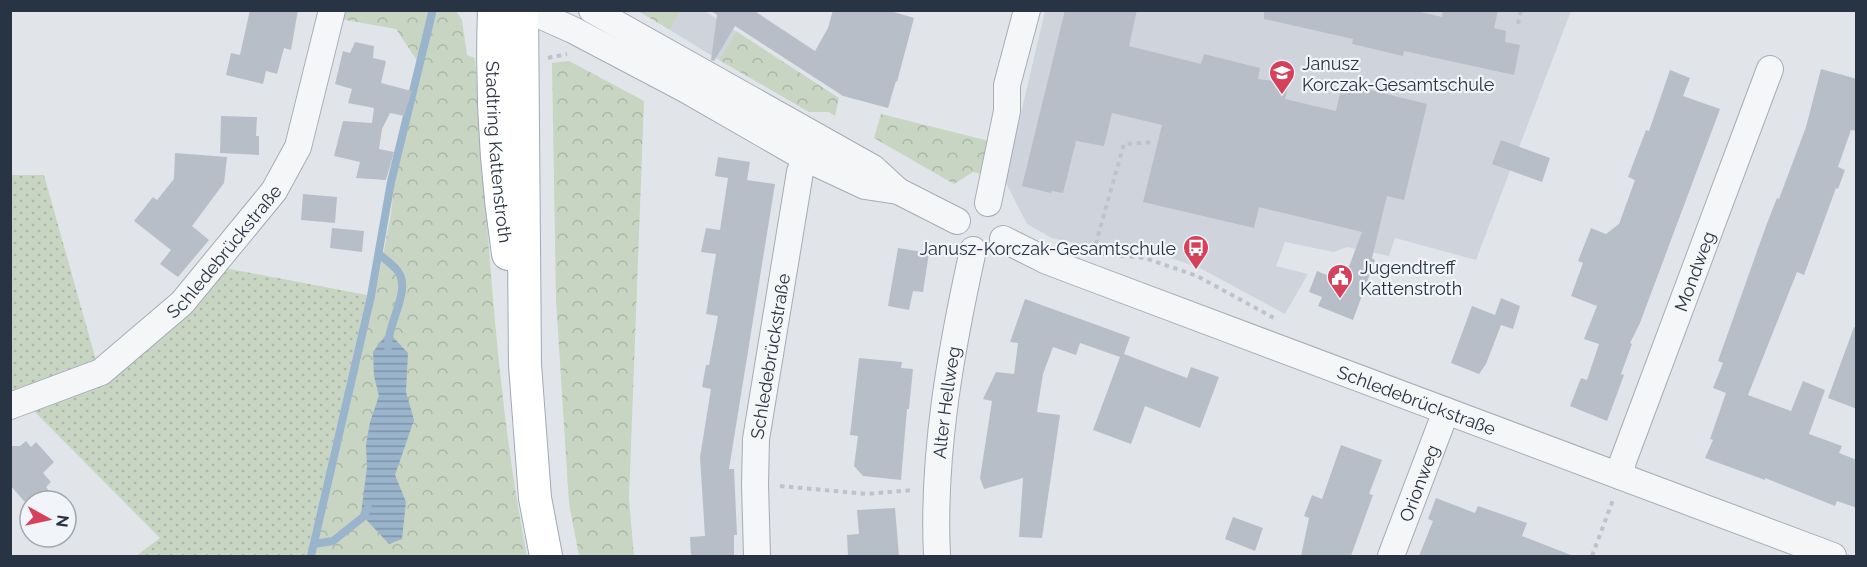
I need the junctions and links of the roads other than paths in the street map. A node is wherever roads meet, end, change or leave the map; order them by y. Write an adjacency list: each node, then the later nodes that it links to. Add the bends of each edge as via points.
1 (332, 10): 14 (street, Schledebrückstraße, via 298,147 274,191 182,303 101,372)
2 (494, 10): 13 (main road, Stadtring Kattenstroth, via 492,57 499,196)
3 (522, 10): 13 (main road, Stadtring Kattenstroth)
4 (528, 10): 8 (street)
5 (592, 10): 8 (street, via 655,45)
6 (1027, 10): 9 (street, via 1007,85 1007,111)
7 (1770, 69): 16 (street, Mondweg)
8 (810, 148): 10 (street, via 873,168 898,191); 18 (street, Schledebrückstraße, via 800,172 756,439)
9 (988, 203): 10 (street, via 966,208); 11 (street, via 1004,217)
10 (957, 221): 12 (street, via 962,241)
11 (1003, 239): 12 (street, via 993,249); 15 (street, Schledebrückstraße, via 1047,261)
12 (973, 250): 19 (street, Alter Hellweg, via 945,404 935,488)
13 (525, 365): 17 (main road, Stadtring Kattenstroth, via 535,498)
14 (10, 406)
15 (1446, 411): 16 (street, Schledebrückstraße); 20 (street, Orionweg)
16 (1620, 476): 21 (street, Schledebrückstraße)
17 (546, 556)
18 (758, 556)
19 (937, 556)
20 (1391, 556)
21 (1833, 556)

